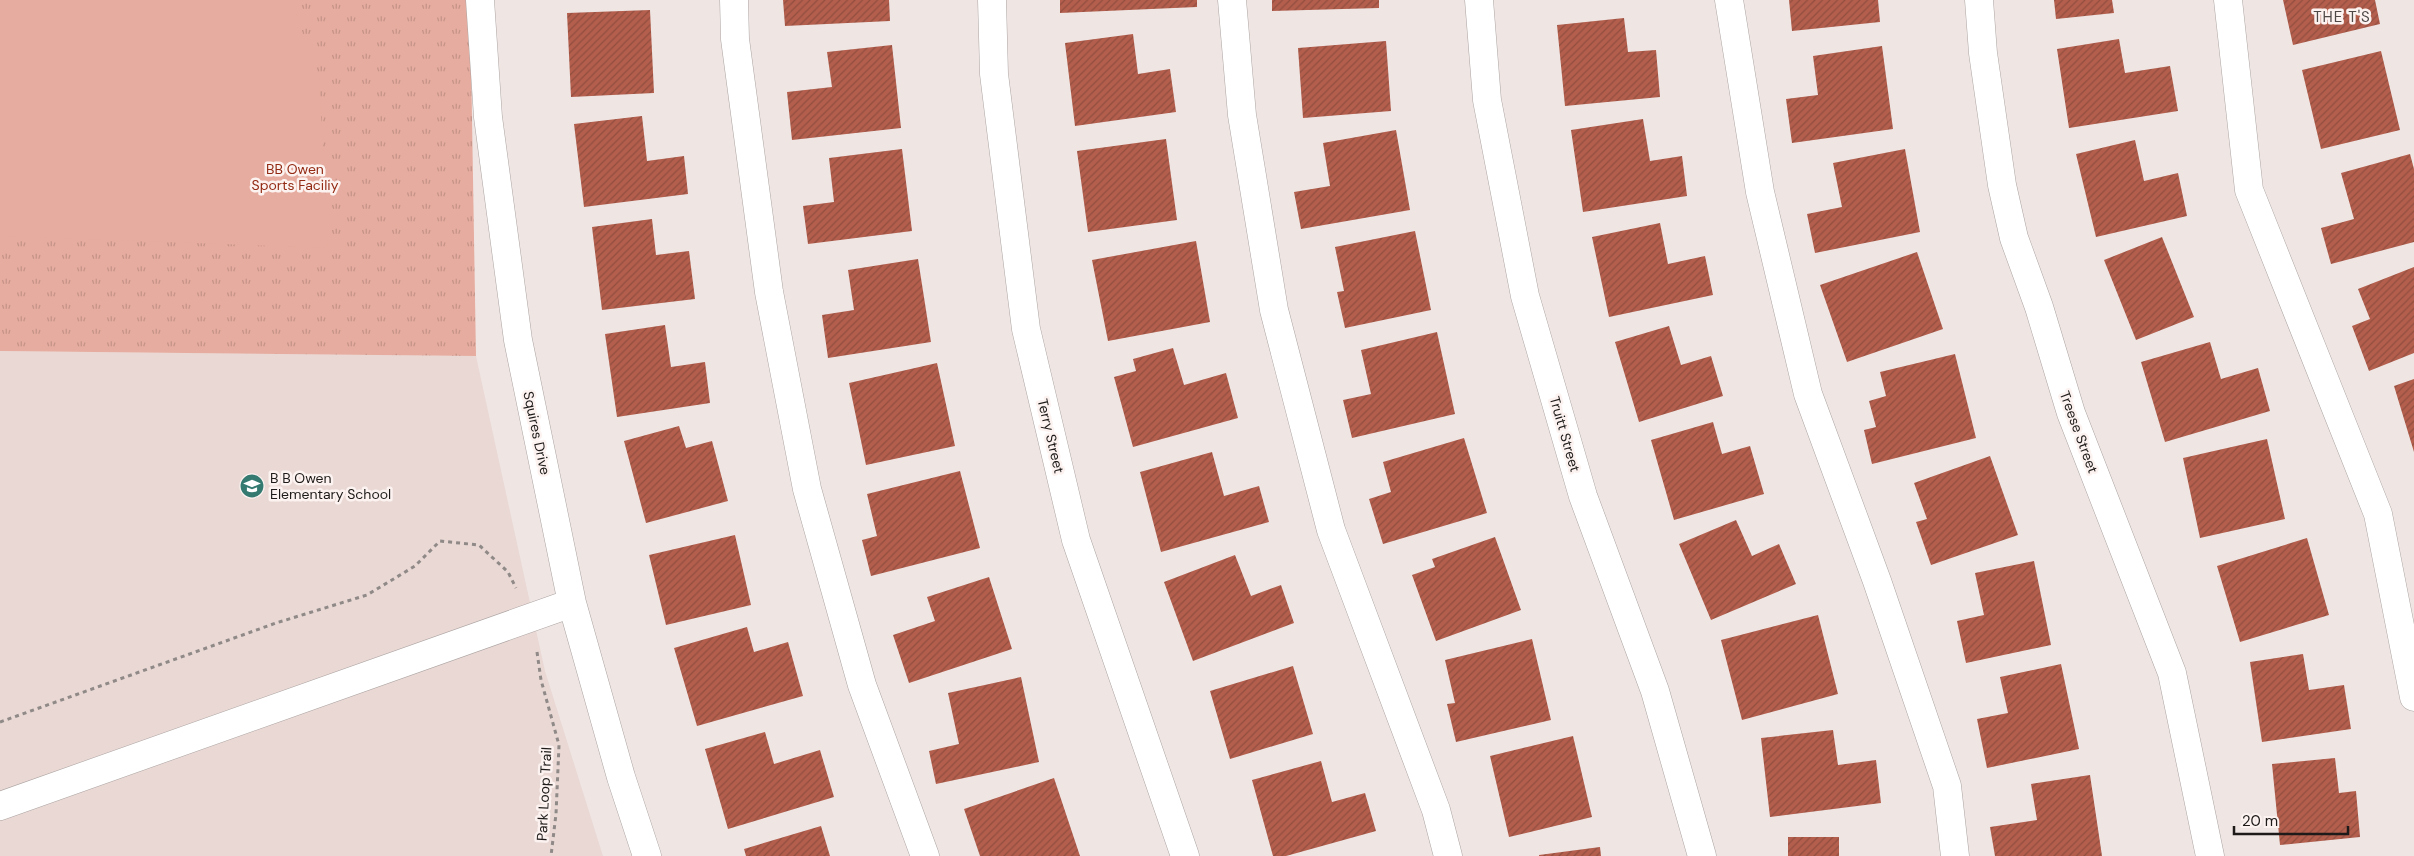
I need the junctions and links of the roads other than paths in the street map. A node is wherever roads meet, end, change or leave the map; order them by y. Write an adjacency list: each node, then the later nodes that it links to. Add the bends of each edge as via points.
1 (480, 0): 9 (street, Squires Drive, via 488,117 518,340)
2 (734, 0): 13 (street, via 736,39 769,292 807,488 862,685)
3 (992, 0): 14 (street, Terry Street, via 994,74 1026,328 1076,540)
4 (1232, 0): 15 (street, via 1242,115 1274,310 1331,530 1436,810)
5 (1479, 0): 16 (street, Truitt Street, via 1486,100 1525,296 1583,496 1655,691)
6 (1728, 0): 17 (street, via 1760,192 1808,394 1877,581 1947,786)
7 (1979, 0): 18 (street, Treese Street, via 1983,53 2002,186 2014,238 2071,413 2172,673)
8 (2228, 0): 10 (street, via 2249,190 2378,514)
9 (572, 603): 11 (street); 12 (street, Squires Drive)
10 (2414, 697)
11 (0, 806)
12 (646, 856)
13 (925, 856)
14 (1185, 856)
15 (1448, 856)
16 (1702, 856)
17 (1955, 856)
18 (2210, 856)

